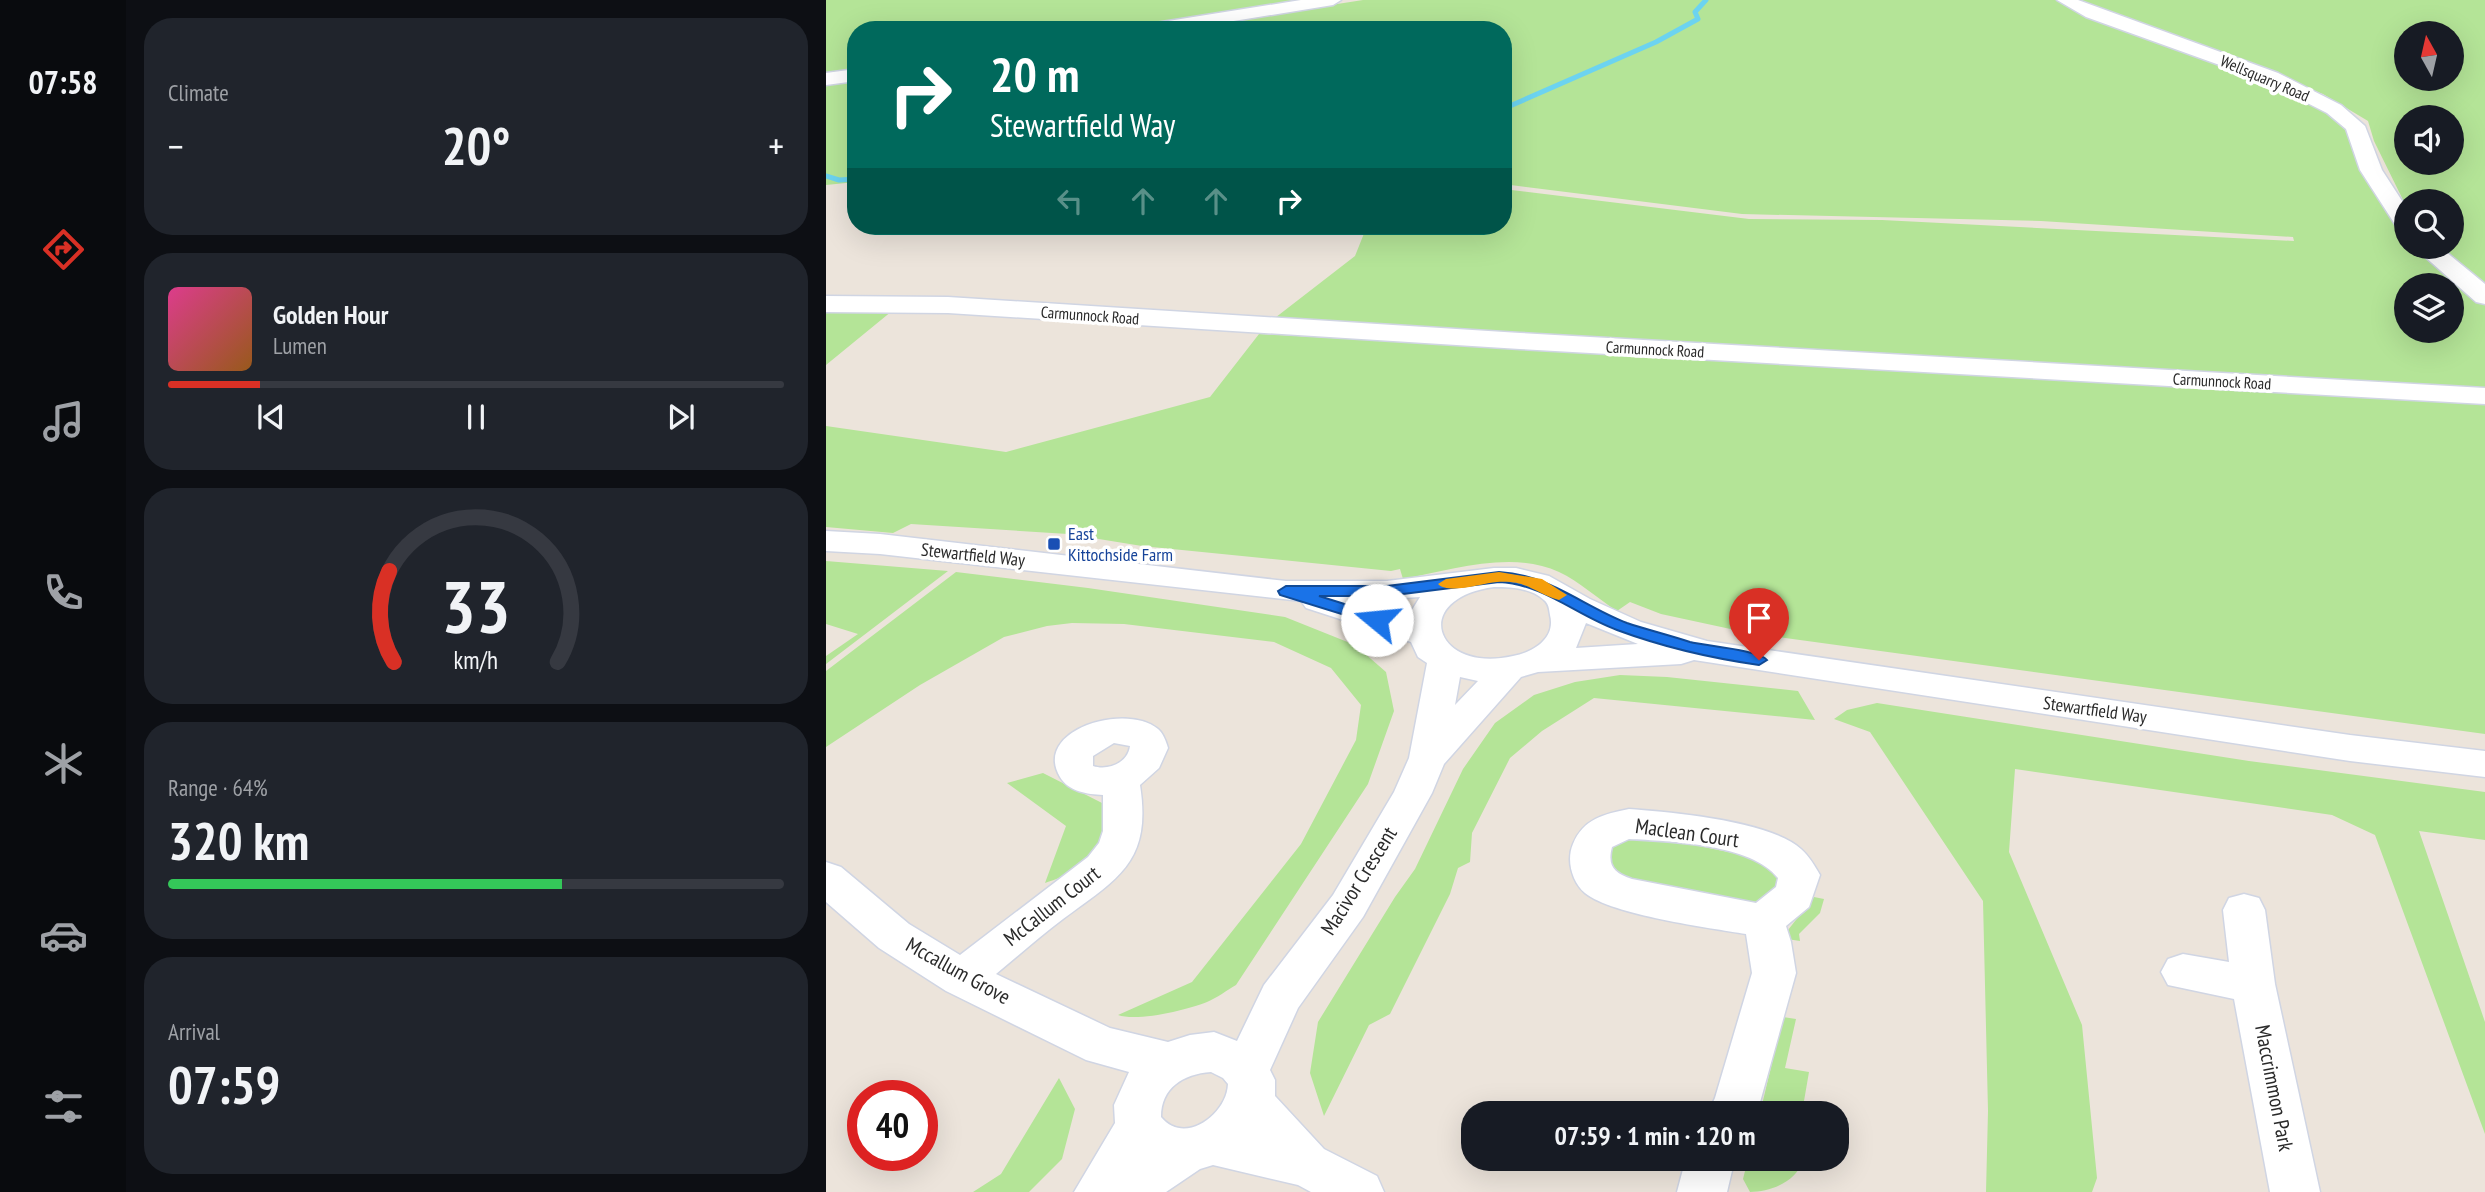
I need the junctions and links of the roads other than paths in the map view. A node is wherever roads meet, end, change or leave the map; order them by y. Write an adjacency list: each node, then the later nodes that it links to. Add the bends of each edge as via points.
1 (1333, 0): 3 (street)
2 (2065, 0): 6 (street, Wellsquarry Road, via 2271,78 2334,109 2356,126 2371,170)
3 (1200, 21)
4 (847, 76): 5 (street)
5 (826, 79)
6 (2394, 206)
7 (2440, 259): 8 (street)
8 (2485, 297)
9 (826, 304): 10 (street, Carmunnock Road, via 948,305)
10 (2485, 397)
11 (826, 541): 13 (street, Stewartfield Way)
12 (1479, 579): 13 (street, Stewartfield Way, via 1387,591); 14 (street, via 1536,582); 15 (street, via 1451,590 1430,607 1423,620)
13 (1286, 591): 15 (street, Stewartfield Way)
14 (1563, 599): 16 (street, Stewartfield Way, via 1622,626); 17 (street, via 1570,611 1569,632 1555,651)
15 (1434, 647): 17 (street, via 1474,670); 18 (street, Macivor Crescent)
16 (1705, 652): 17 (street, Stewartfield Way); 19 (street, Stewartfield Way)
17 (1523, 665): 18 (street, Macivor Crescent)
18 (1428, 758): 29 (street, Macivor Crescent, via 1348,906 1280,999)
19 (2485, 764)
20 (1120, 779): 25 (street, McCallum Court, via 1123,831 1104,866)
21 (827, 880): 25 (street, Mccallum Grove, via 894,936)
22 (2244, 910): 26 (street, Maccrimmon Park)
23 (1763, 921): 30 (street, via 1774,973)
24 (2183, 972): 26 (street)
25 (962, 978): 27 (street, Mccallum Grove)
26 (2253, 984): 39 (street, Maccrimmon Park)
27 (1102, 1046): 28 (street, Mccallum Grove); 31 (street, Mccallum Grove)
28 (1170, 1062): 29 (street, via 1192,1053); 31 (street, via 1150,1078)
29 (1238, 1075): 32 (street, via 1233,1129); 33 (street)
30 (1738, 1101)
31 (1139, 1113): 32 (street, via 1150,1141 1167,1149); 35 (street)
32 (1201, 1147): 33 (street); 36 (street)
33 (1307, 1165): 37 (street)
34 (1708, 1171): 38 (street)
35 (1099, 1192)
36 (1125, 1192)
37 (1359, 1192)
38 (1702, 1192)
39 (2295, 1192)

